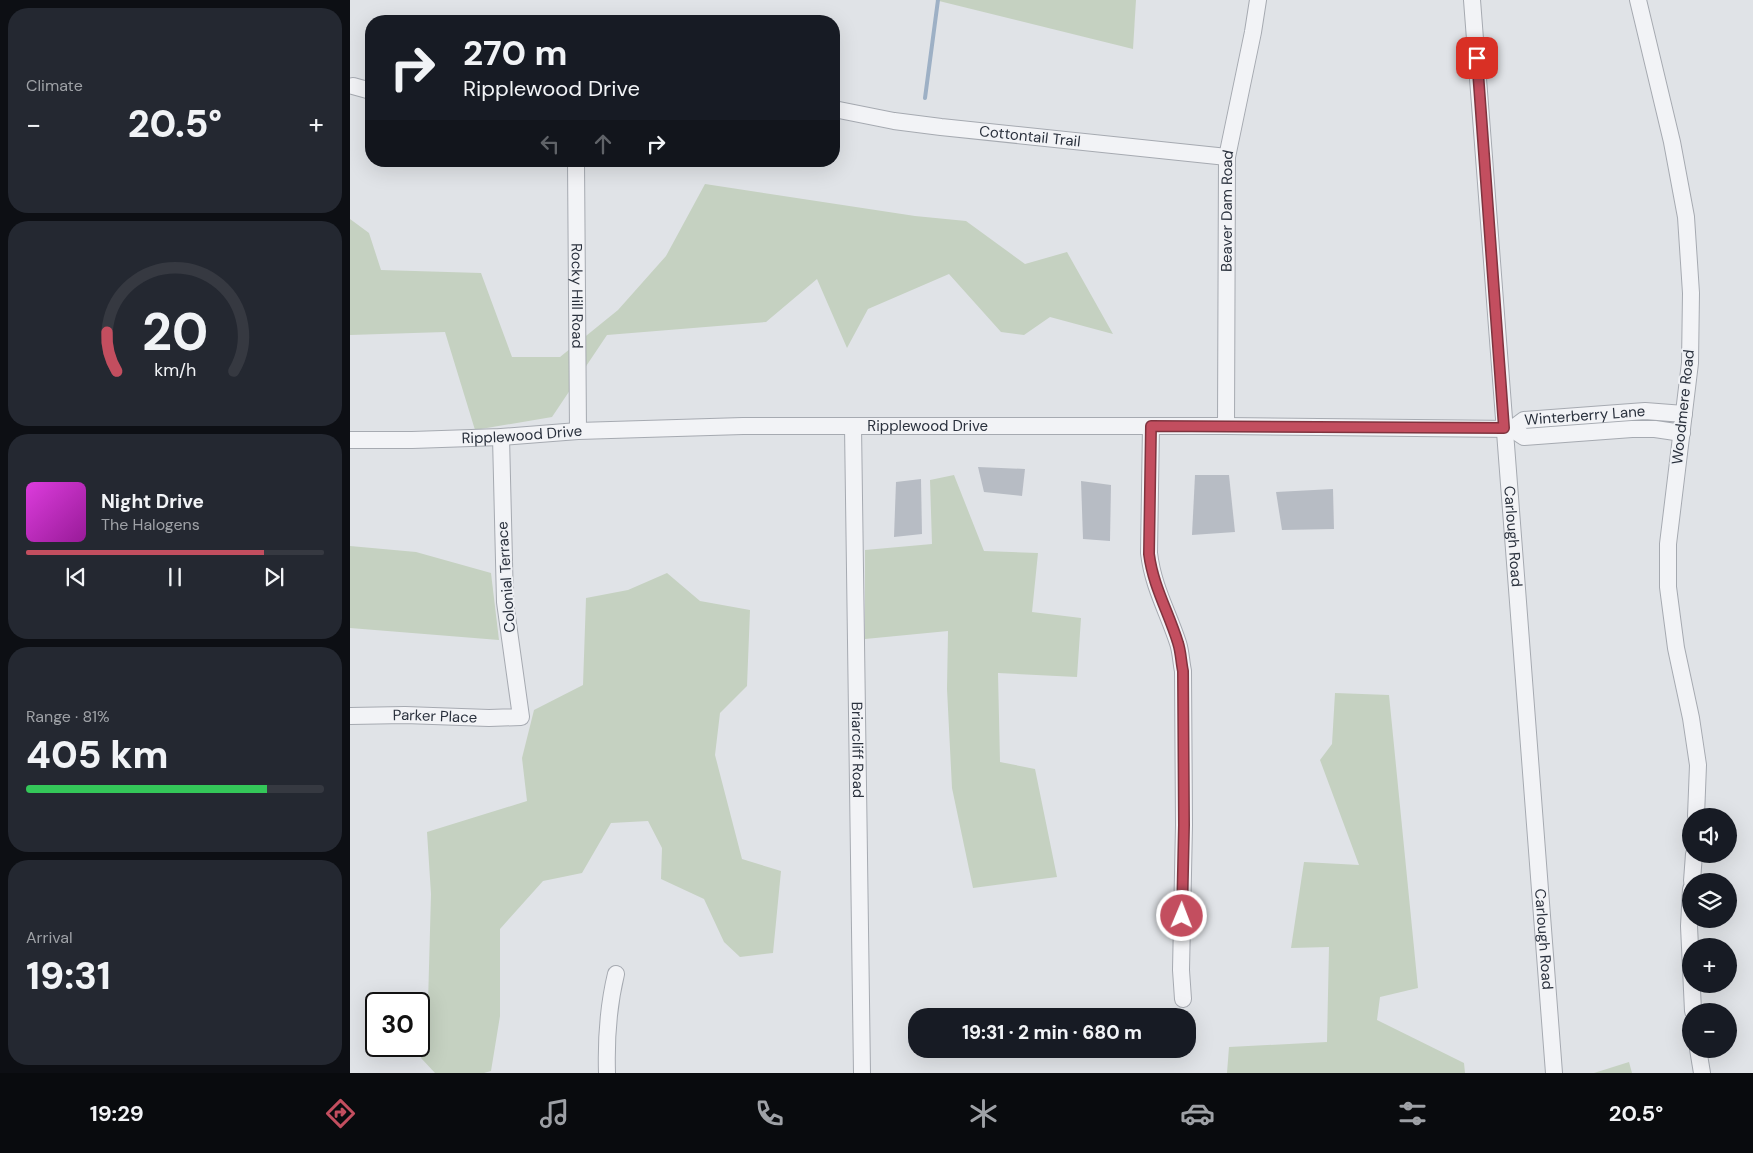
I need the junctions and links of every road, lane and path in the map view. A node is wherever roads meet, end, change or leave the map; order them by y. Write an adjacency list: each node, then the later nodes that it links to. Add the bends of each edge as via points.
1 (1258, 0): 7 (street, Beaver Dam Road)
2 (1472, 0): 13 (street, Carlough Road)
3 (1638, 0): 9 (street, Woodmere Road, via 1672,142 1686,217 1691,292 1690,363)
4 (353, 86): 5 (street)
5 (365, 89)
6 (840, 110): 7 (street, Cottontail Trail, via 932,126)
7 (1227, 157): 12 (street, Beaver Dam Road)
8 (576, 167): 14 (street, Rocky Hill Road)
9 (1684, 414): 13 (street, Winterberry Lane, via 1645,411 1524,420); 15 (street, Woodmere Road)
10 (853, 426): 11 (street, Ripplewood Drive); 14 (street, Ripplewood Drive); 27 (street, Briarcliff Road)
11 (1151, 426): 12 (street, Ripplewood Drive); 23 (street, via 1151,572 1179,646 1183,671)
12 (1226, 426): 13 (street, Ripplewood Drive)
13 (1508, 429): 15 (street, Winterberry Lane, via 1524,438 1632,429); 28 (street, Carlough Road)
14 (578, 431): 16 (street, Ripplewood Drive)
15 (1682, 433): 20 (street, Woodmere Road, via 1668,544 1668,587 1676,648 1692,718 1698,765)
16 (501, 437): 17 (street, Ripplewood Drive); 19 (street, Colonial Terrace, via 505,602)
17 (350, 440)
18 (350, 716): 19 (street, Parker Place)
19 (521, 717)
20 (1696, 808)
21 (1689, 928): 24 (street)
22 (616, 974): 26 (street, via 609,1014)
23 (1183, 999)
24 (1693, 1003)
25 (1700, 1058): 29 (street)
26 (607, 1073)
27 (862, 1073)
28 (1554, 1073)
29 (1702, 1073)

